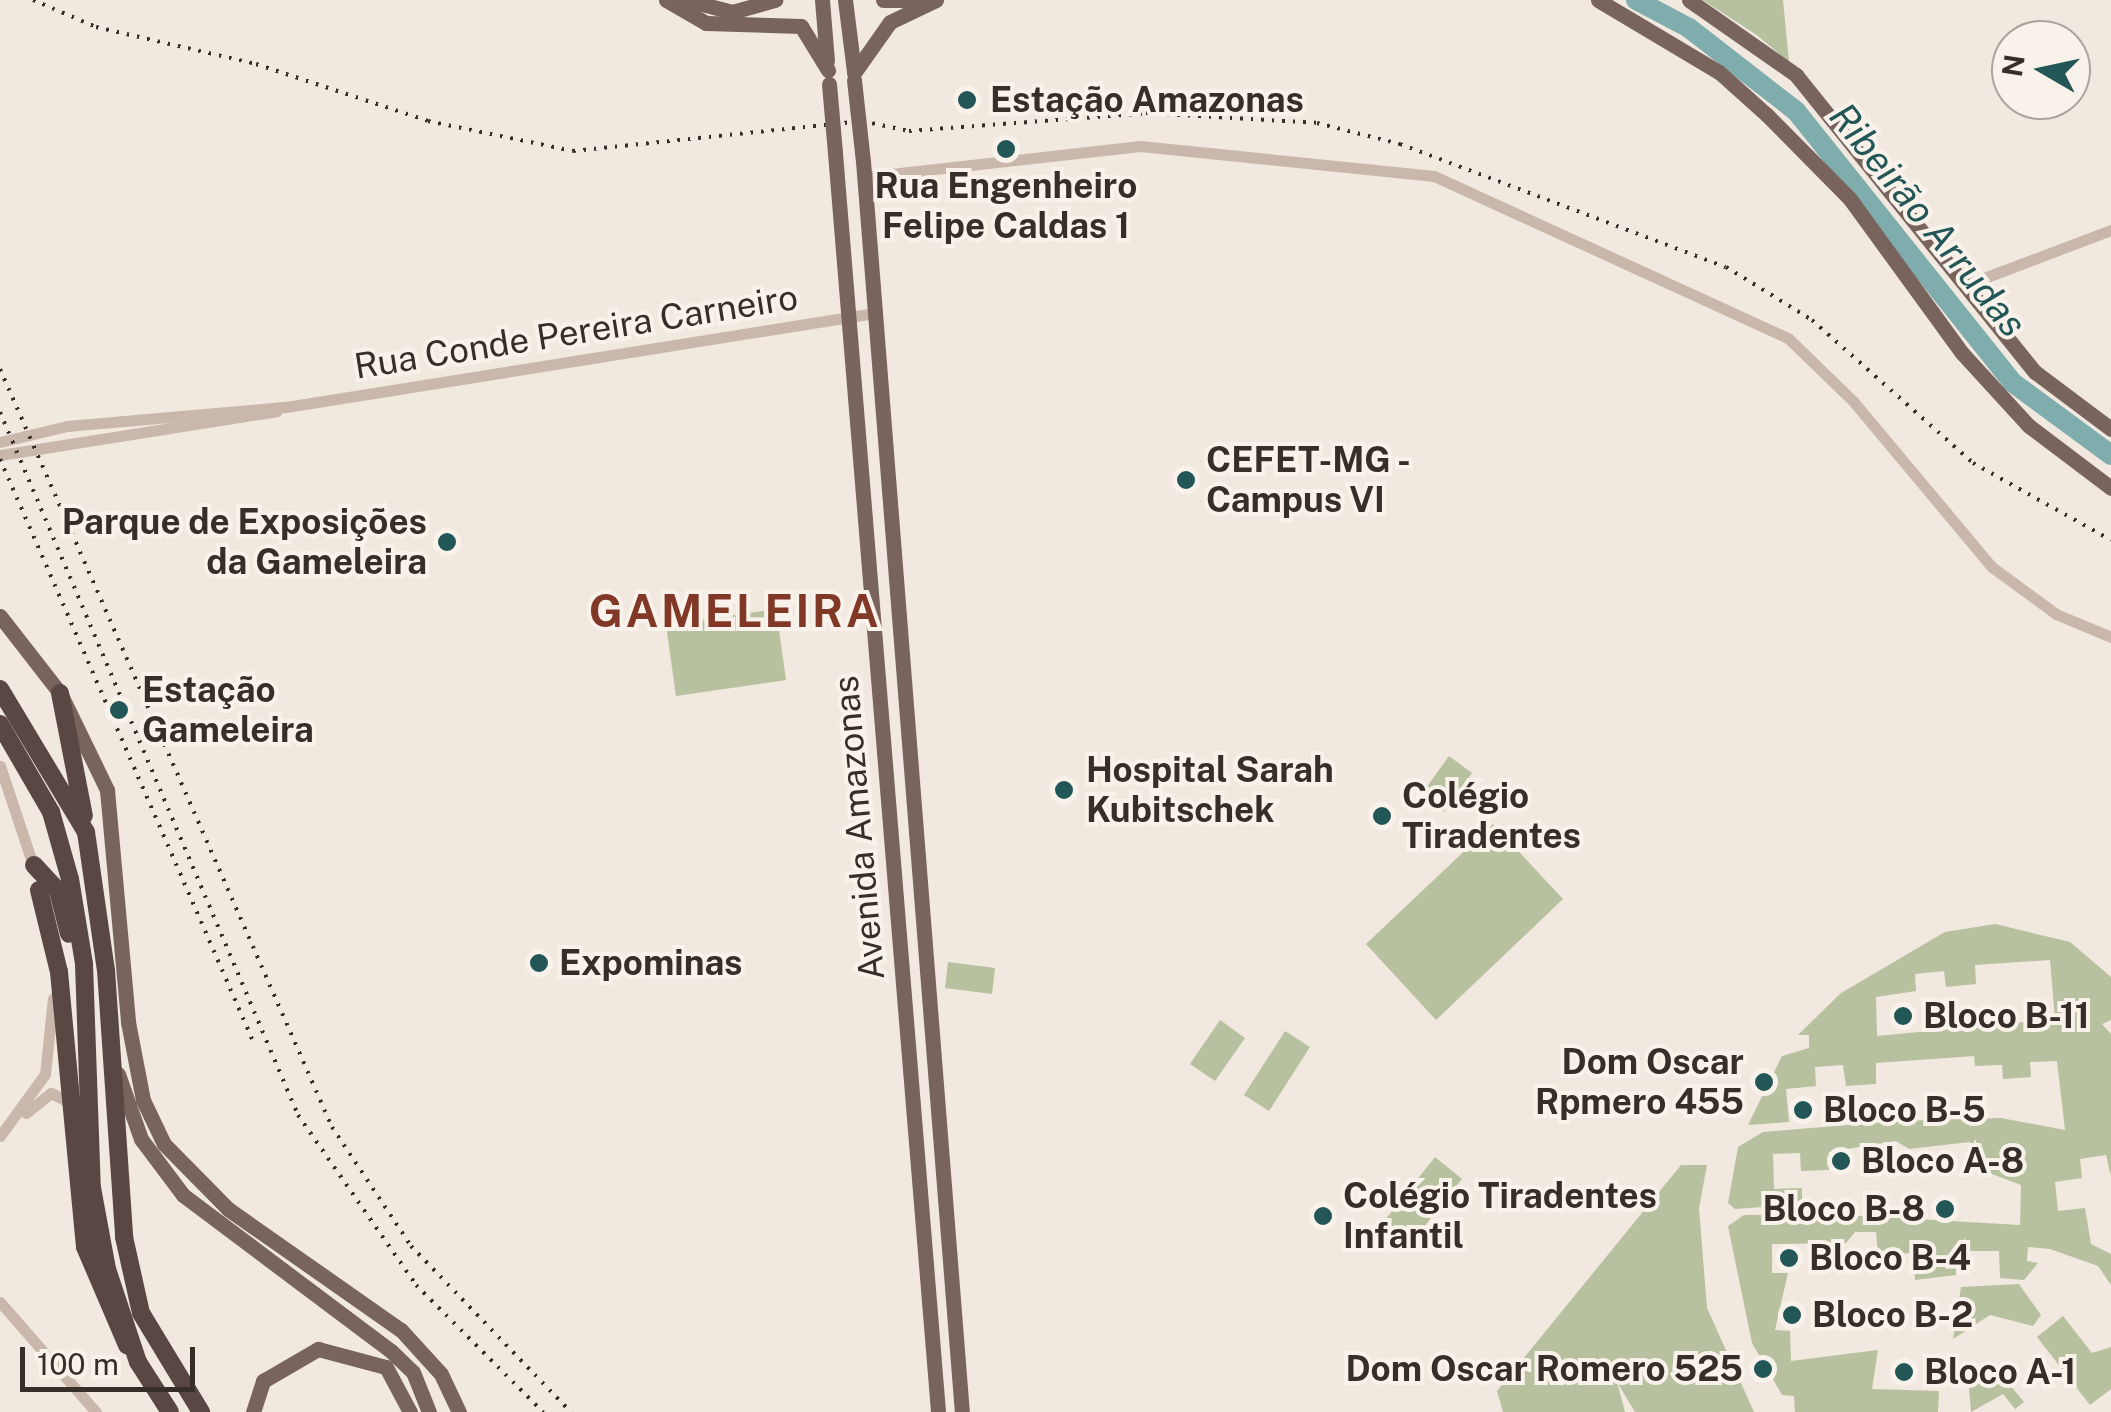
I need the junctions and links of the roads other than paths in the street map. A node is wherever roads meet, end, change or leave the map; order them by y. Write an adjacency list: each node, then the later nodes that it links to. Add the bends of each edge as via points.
1 (666, 0): 12 (main road, via 706,24 801,26)
2 (687, 0): 3 (main road, via 732,12)
3 (775, 0)
4 (822, 0): 12 (main road, Avenida Amazonas)
5 (846, 0): 11 (main road, Avenida Amazonas)
6 (883, 0): 7 (main road)
7 (916, 0)
8 (936, 0): 11 (main road, via 890,22)
9 (1598, 0): 23 (main road, via 1719,72 1768,114 1850,199 1962,354 2030,426)
10 (1689, 0): 16 (main road, via 1796,76)
11 (854, 76): 14 (main road, Avenida Amazonas, bridge)
12 (829, 77): 13 (main road, Avenida Amazonas, bridge)
13 (836, 155): 14 (main road); 18 (main road, Avenida Amazonas)
14 (863, 169): 17 (main road, Avenida Amazonas); 25 (street, via 1140,146 1434,176 1788,338 1854,401 1992,567 2056,614)
15 (2111, 230): 16 (street)
16 (1968, 284): 20 (main road, via 2035,372)
17 (874, 313): 18 (street, Rua Conde Pereira Carneiro); 50 (main road, Avenida Amazonas)
18 (849, 317): 19 (street, Rua Conde Pereira Carneiro); 49 (main road, Avenida Amazonas)
19 (286, 408): 21 (street, Rua Conde Pereira Carneiro, via 66,426); 22 (street, Rua Conde Pereira Carneiro, via 248,422)
20 (2111, 428)
21 (0, 442)
22 (0, 455)
23 (2111, 488)
24 (0, 616): 27 (main road)
25 (2111, 637)
26 (0, 689): 30 (highway)
27 (60, 693): 30 (highway); 48 (main road, via 107,790 128,1022 143,1100 164,1144 228,1209 400,1330 441,1374)
28 (0, 724): 33 (highway, via 51,812)
29 (0, 766): 31 (street)
30 (86, 832): 34 (highway)
31 (34, 864): 32 (street); 33 (highway, via 58,891)
32 (39, 890): 36 (highway, via 59,972); 37 (street, via 53,984 48,1064)
33 (84, 964): 35 (highway)
34 (108, 1036): 44 (highway, via 113,1162 141,1313); 47 (main road, via 131,1114 159,1168 211,1218 391,1351 413,1372)
35 (88, 1038): 39 (highway); 41 (highway, via 92,1188)
36 (69, 1102): 37 (street, via 51,1094); 39 (highway)
37 (13, 1126): 38 (street)
38 (0, 1136)
39 (73, 1155): 41 (highway, via 96,1282)
40 (0, 1302): 42 (street)
41 (138, 1362): 43 (highway)
42 (96, 1412)
43 (170, 1412)
44 (202, 1412)
45 (253, 1412): 46 (main road, via 263,1382 318,1349 386,1367)
46 (410, 1412)
47 (429, 1412)
48 (459, 1412)
49 (938, 1412)
50 (962, 1412)

